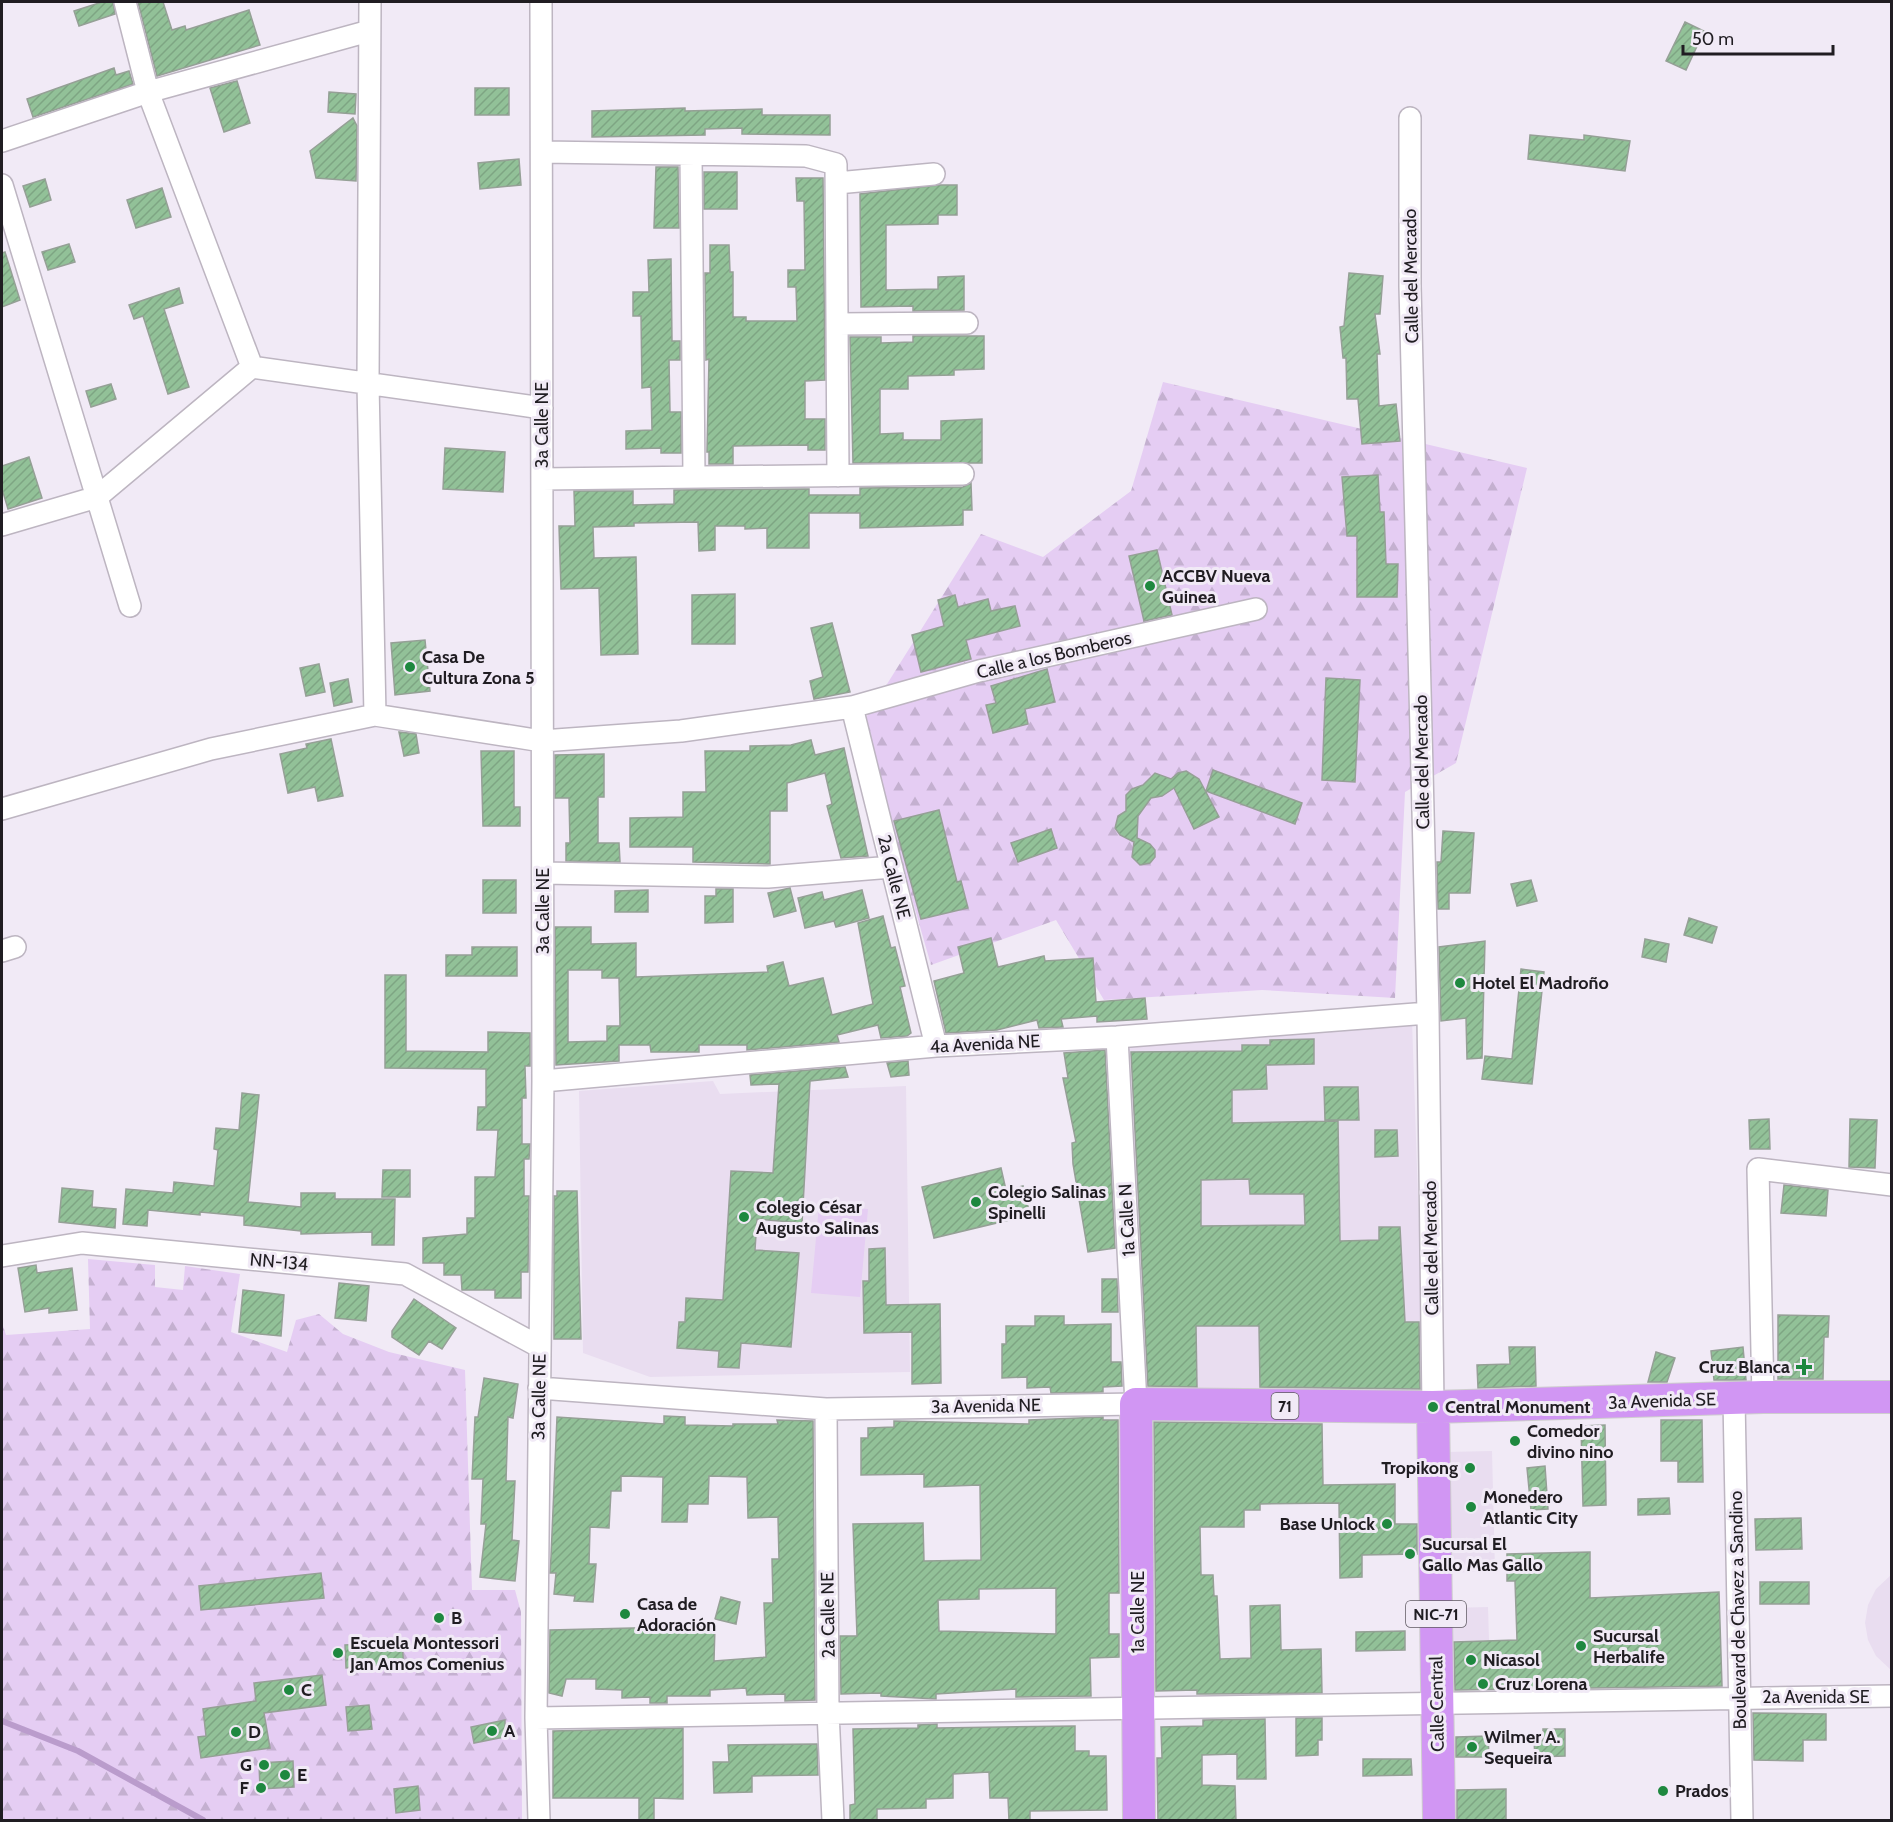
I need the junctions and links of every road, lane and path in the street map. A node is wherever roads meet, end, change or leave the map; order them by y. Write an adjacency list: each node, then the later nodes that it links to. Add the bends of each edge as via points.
1 (124, 2): 5 (street)
2 (370, 2): 4 (street)
3 (541, 2): 8 (street, 3a Calle NE)
4 (369, 32): 5 (street); 16 (street)
5 (148, 92): 7 (street); 15 (street)
6 (1410, 118): 32 (street, Calle del Mercado, via 1410,286)
7 (2, 141)
8 (542, 152): 9 (street); 17 (street, 3a Calle NE)
9 (691, 155): 11 (street, via 806,156 836,164); 20 (street)
10 (934, 174): 11 (street)
11 (837, 183): 14 (street)
12 (2, 185): 22 (street)
13 (967, 323): 14 (street)
14 (837, 324): 19 (street)
15 (252, 367): 16 (street); 22 (street)
16 (368, 384): 17 (street); 27 (street)
17 (542, 408): 21 (street, 3a Calle NE)
18 (963, 474): 19 (street)
19 (838, 476): 20 (street)
20 (694, 477): 21 (street)
21 (542, 479): 28 (street, 3a Calle NE)
22 (97, 497): 23 (street); 24 (street)
23 (2, 525)
24 (130, 606)
25 (1256, 609): 26 (street, Calle a los Bomberos, via 979,671)
26 (852, 707): 28 (street, Calle a los Bomberos, via 681,731); 30 (street, 2a Calle NE)
27 (375, 715): 28 (street, Calle a los Bomberos); 29 (street, via 211,749)
28 (542, 741): 31 (street, 3a Calle NE)
29 (2, 809)
30 (892, 867): 31 (street, via 768,877); 34 (street, 2a Calle NE)
31 (543, 873): 35 (street, 3a Calle NE)
32 (1428, 1013): 33 (street, 4a Avenida NE); 43 (street, Calle del Mercado)
33 (1117, 1037): 34 (street, 4a Avenida NE); 42 (street, 1a Calle N)
34 (936, 1046): 35 (street, 4a Avenida NE)
35 (543, 1080): 38 (street, 3a Calle NE)
36 (1892, 1185): 41 (street, Boulevard de Chavez a Sandino, via 1758,1169)
37 (2, 1256): 38 (street, NN-134 / NN-134, via 82,1244 405,1275)
38 (540, 1347): 39 (street, 3a Calle NE)
39 (540, 1388): 44 (street, 3a Avenida NE); 50 (street, 3a Calle NE)
40 (1892, 1397): 41 (highway, 3a Avenida SE)
41 (1749, 1398): 43 (highway, 3a Avenida SE); 46 (street, Boulevard de Chavez a Sandino)
42 (1136, 1404): 43 (highway, 3a Avenida NE / 71); 44 (street, 3a Avenida NE); 48 (highway, 1a Calle NE)
43 (1433, 1407): 47 (highway, Calle Central / NIC-71)
44 (826, 1409): 49 (street, 2a Calle NE)
45 (1892, 1696): 46 (street, 2a Avenida SE)
46 (1740, 1698): 47 (street, 2a Avenida SE); 55 (street, Boulevard de Chavez a Sandino)
47 (1437, 1705): 48 (street, 2a Avenida SE); 54 (highway, Calle Central / NIC-71)
48 (1138, 1708): 49 (street, 2a Avenida SE); 53 (highway, 1a Calle NE)
49 (828, 1712): 50 (street, 2a Avenida SE); 52 (street, 2a Calle NE)
50 (536, 1718): 51 (street, 3a Calle NE)
51 (539, 1821)
52 (833, 1821)
53 (1139, 1821)
54 (1438, 1821)
55 (1742, 1821)

